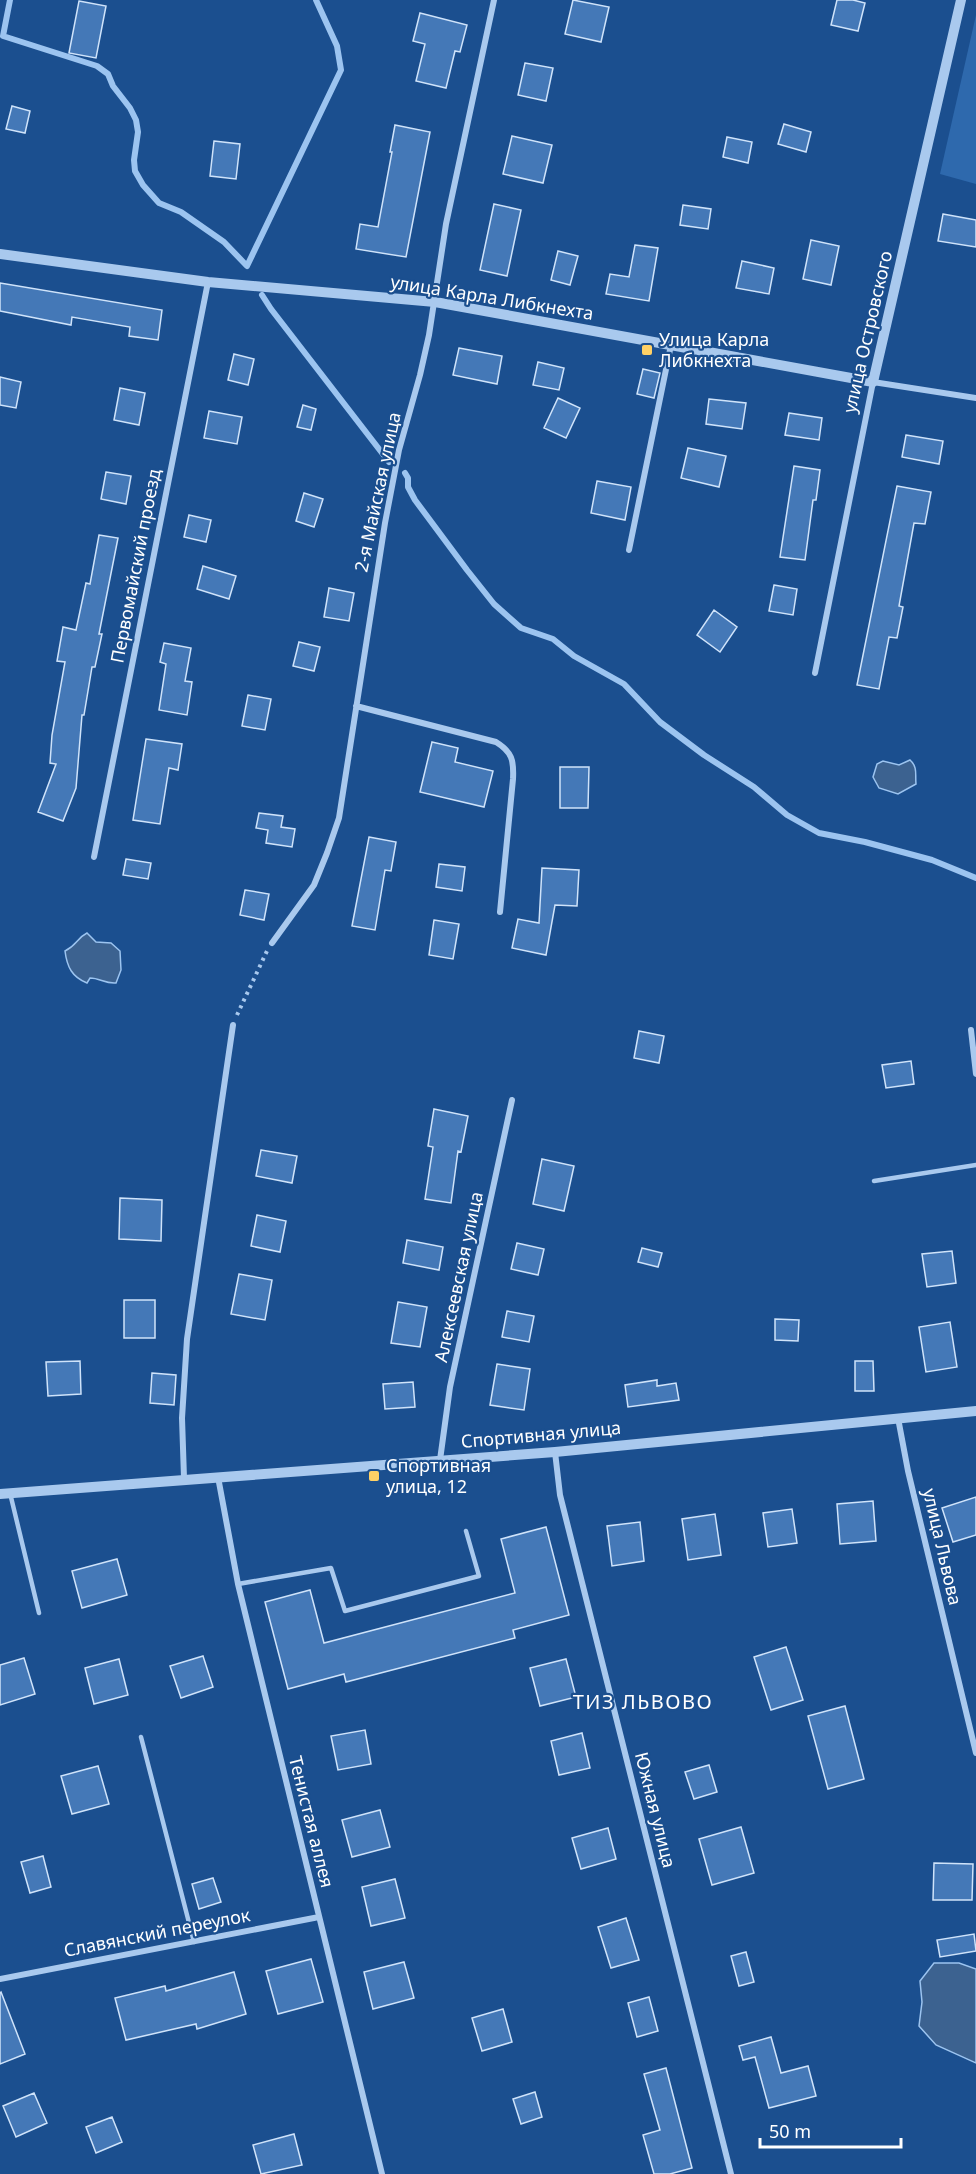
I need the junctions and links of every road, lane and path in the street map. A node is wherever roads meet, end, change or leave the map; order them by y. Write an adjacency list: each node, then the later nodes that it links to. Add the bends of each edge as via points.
1 (494, 0): 5 (street, 2-я Майская улица, via 446,224)
2 (961, 0): 7 (street, улица Островского)
3 (0, 254): 4 (street, улица Карла Либкнехта)
4 (208, 282): 5 (street, улица Карла Либкнехта); 12 (street, Первомайский проезд)
5 (435, 302): 6 (street, улица Карла Либкнехта); 11 (street, 2-я Майская улица, via 396,461)
6 (671, 345): 7 (street, улица Карла Либкнехта); 9 (street)
7 (873, 382): 8 (street, улица Карла Либкнехта); 10 (street, улица Островского)
8 (976, 398)
9 (629, 550)
10 (815, 673)
11 (356, 706): 13 (street, via 496,742 507,749 514,760); 14 (street, 2-я Майская улица, via 342,801 327,853 314,885)
12 (94, 857)
13 (500, 912)
14 (272, 943): 15 (path)
15 (233, 1024): 26 (street, via 187,1339 182,1418)
16 (971, 1030): 17 (street)
17 (976, 1074)
18 (512, 1100): 24 (street, Алексеевская улица, via 450,1386)
19 (976, 1165): 20 (lane)
20 (874, 1181)
21 (976, 1411): 22 (street, Спортивная улица)
22 (898, 1418): 23 (street, Спортивная улица); 32 (street, улица Львова)
23 (555, 1452): 24 (street, Спортивная улица); 37 (street, Южная улица, via 560,1495)
24 (440, 1460): 25 (street, Спортивная улица)
25 (218, 1476): 26 (street, Спортивная улица); 29 (street, Тенистая аллея)
26 (184, 1478): 27 (street, Спортивная улица)
27 (5, 1493): 30 (lane)
28 (466, 1530): 29 (lane, via 479,1576 345,1611 331,1568)
29 (238, 1584): 33 (street, Тенистая аллея)
30 (39, 1613)
31 (141, 1737): 34 (lane)
32 (976, 1753)
33 (319, 1917): 34 (street, Славянский переулок); 36 (street, Тенистая аллея)
34 (194, 1941): 35 (street, Славянский переулок)
35 (0, 1979)
36 (382, 2174)
37 (731, 2174)

